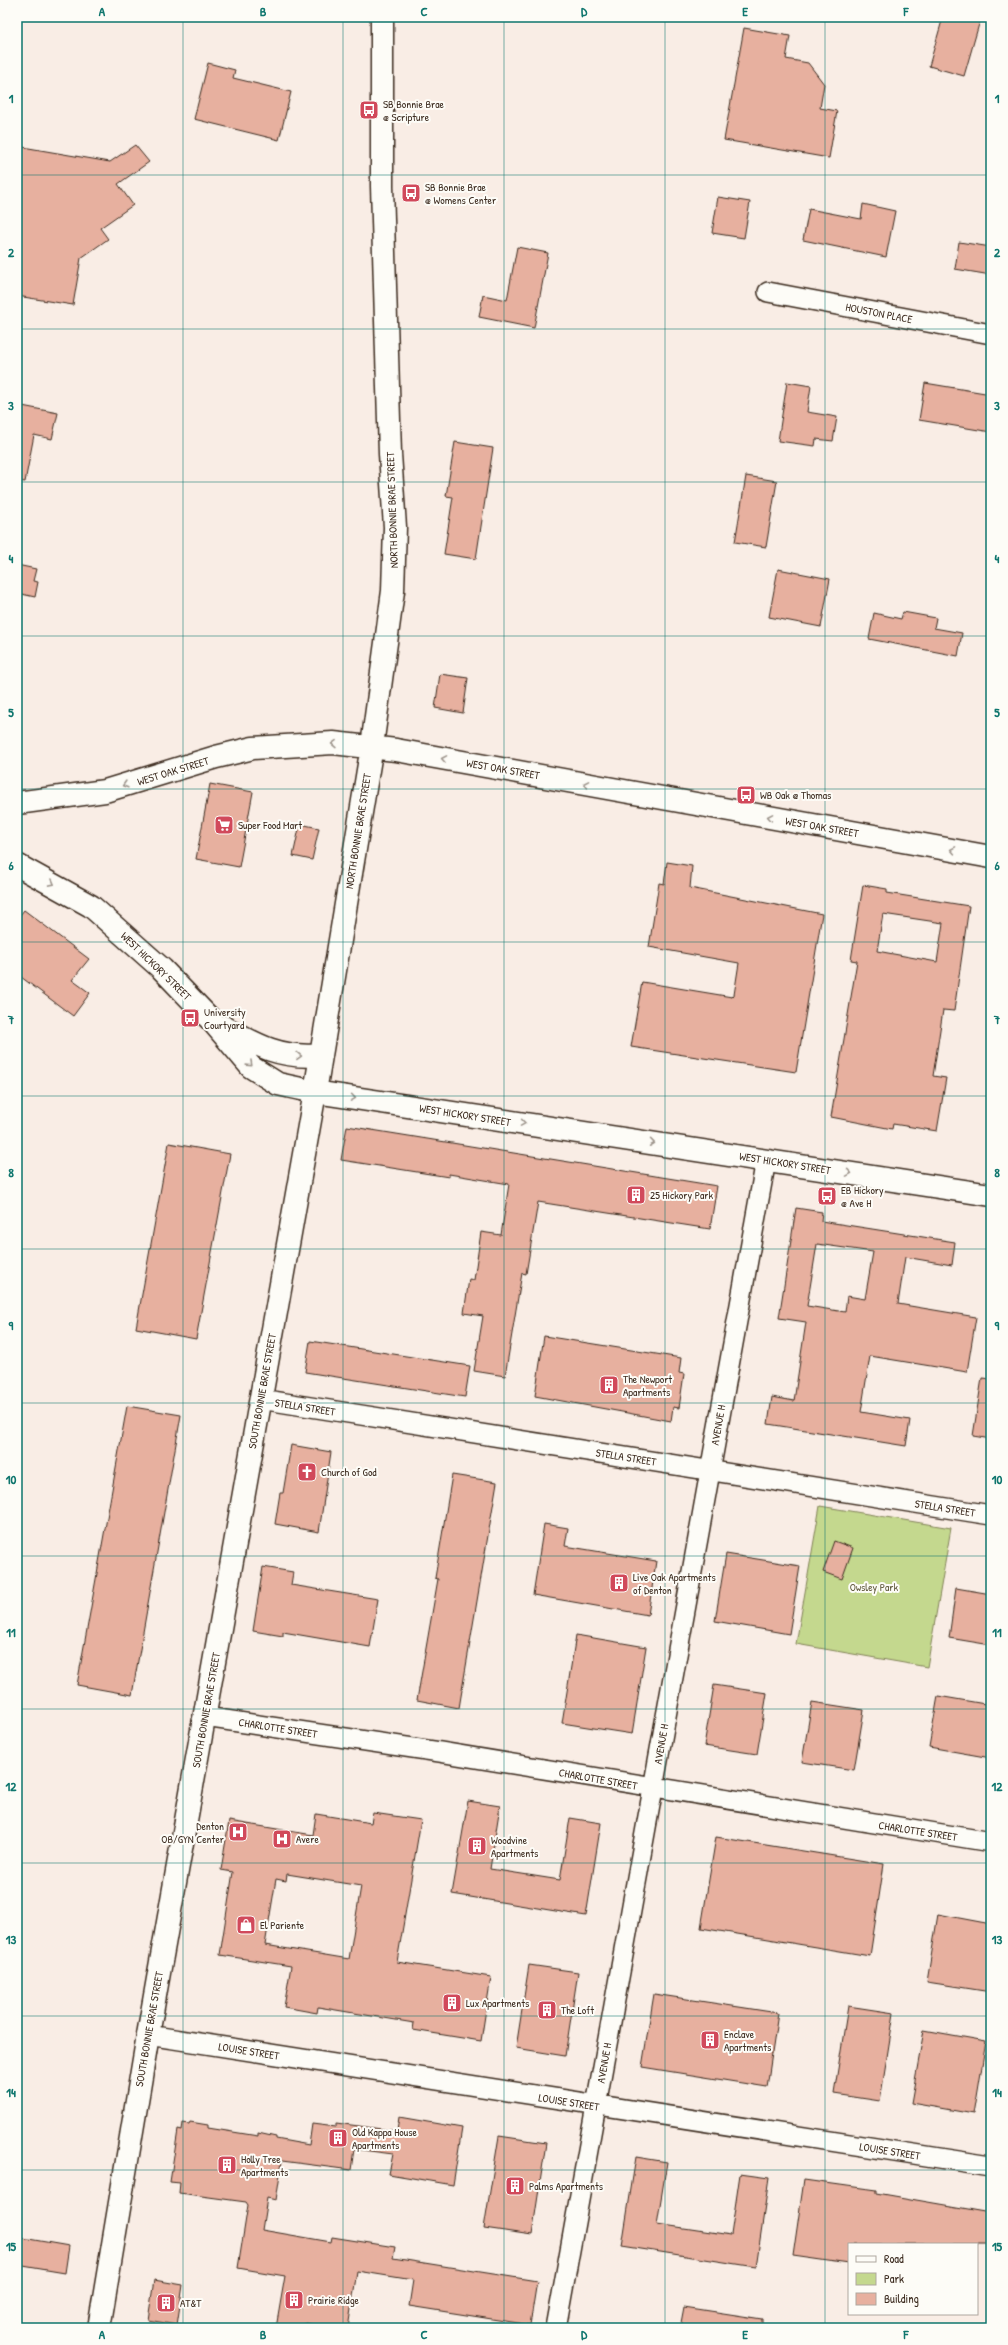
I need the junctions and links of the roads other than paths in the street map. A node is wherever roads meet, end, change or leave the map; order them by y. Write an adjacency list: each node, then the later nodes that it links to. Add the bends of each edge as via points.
1 (382, 17): 4 (main road, NORTH BONNIE BRAE STREET, via 382,186 395,561)
2 (768, 292): 3 (street, HOUSTON PLACE)
3 (991, 334)
4 (372, 746): 5 (main road, WEST OAK STREET, one-way to 5, via 333,743 253,748 104,791); 6 (main road, WEST OAK STREET, one-way to 4); 9 (main road, NORTH BONNIE BRAE STREET)
5 (17, 803)
6 (991, 857)
7 (17, 865): 8 (main road, WEST HICKORY STREET, one-way to 8, via 91,906 148,956)
8 (212, 1021): 9 (main road, one-way to 9, via 276,1053); 10 (main road, WEST HICKORY STREET, one-way to 10, via 251,1067 278,1084)
9 (321, 1055): 10 (main road, NORTH BONNIE BRAE STREET)
10 (314, 1092): 11 (main road, WEST HICKORY STREET, one-way to 11); 13 (main road, SOUTH BONNIE BRAE STREET)
11 (766, 1160): 12 (main road, WEST HICKORY STREET, one-way to 12); 14 (street, AVENUE H)
12 (991, 1195)
13 (260, 1400): 14 (street, STELLA STREET); 16 (main road, SOUTH BONNIE BRAE STREET)
14 (710, 1471): 15 (street, STELLA STREET); 17 (street, AVENUE H)
15 (991, 1515)
16 (206, 1717): 17 (street, CHARLOTTE STREET, via 440,1752); 19 (main road, SOUTH BONNIE BRAE STREET)
17 (653, 1789): 18 (street, CHARLOTTE STREET); 20 (street, AVENUE H)
18 (991, 1842)
19 (148, 2035): 20 (street, LOUISE STREET); 22 (main road, SOUTH BONNIE BRAE STREET)
20 (596, 2106): 21 (street, LOUISE STREET); 23 (street, AVENUE H)
21 (991, 2166)
22 (99, 2328)
23 (556, 2328)

